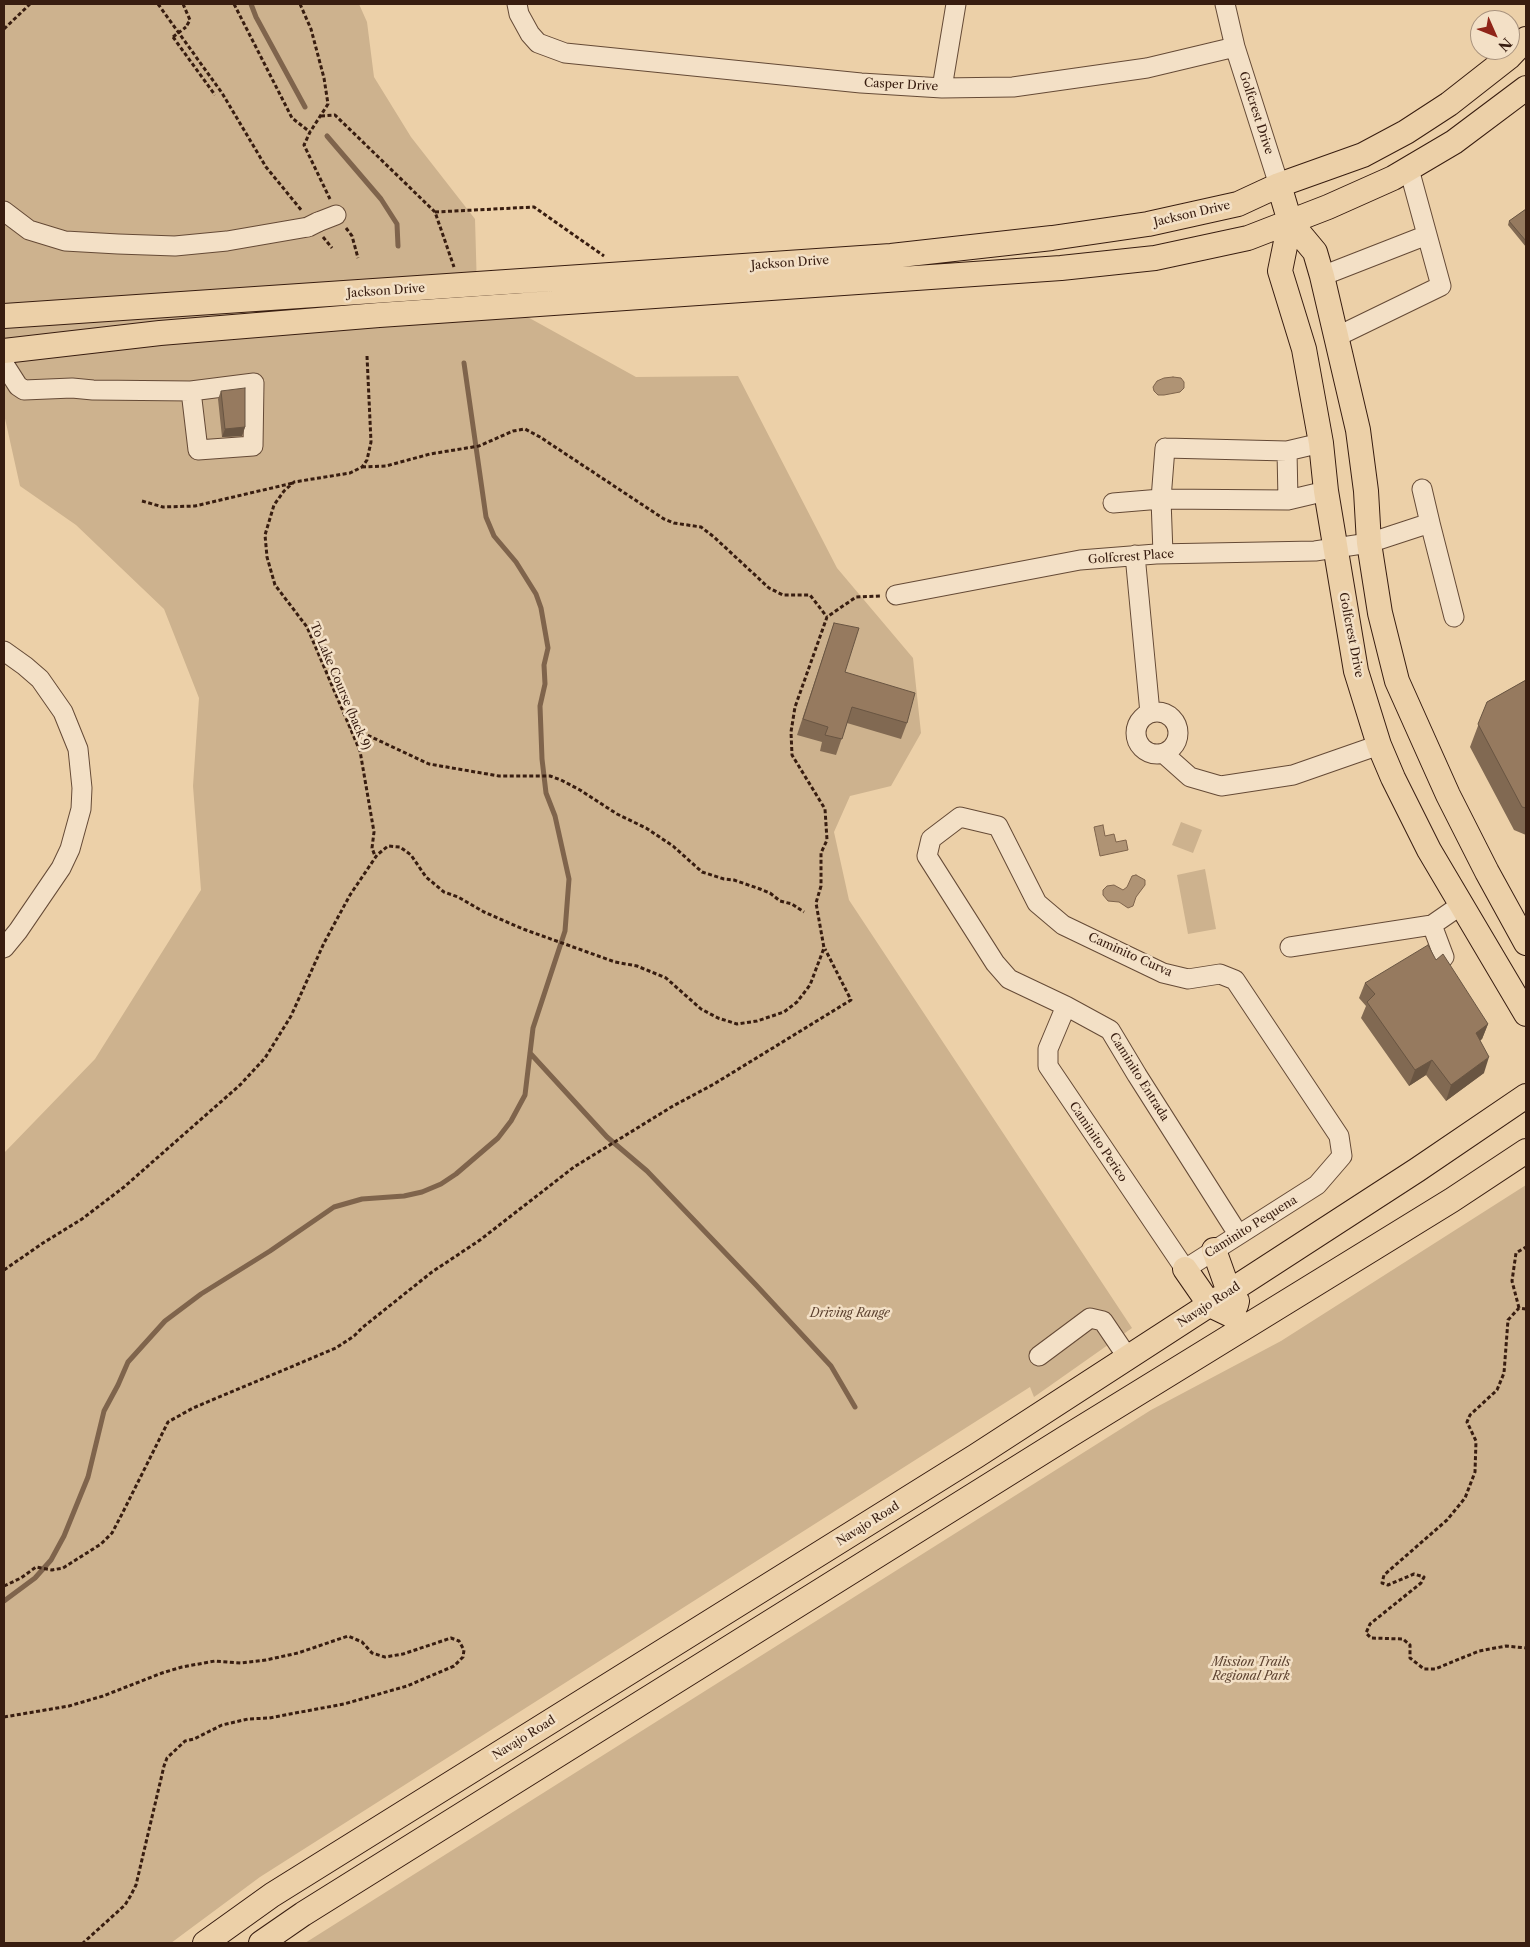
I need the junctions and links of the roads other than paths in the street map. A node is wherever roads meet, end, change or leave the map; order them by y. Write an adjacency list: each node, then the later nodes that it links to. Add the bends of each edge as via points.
1 (517, 4): 6 (street, Casper Drive, via 530,34 538,43 565,53 861,83)
2 (956, 4): 6 (street)
3 (1225, 4): 5 (street, Golfcrest Drive)
4 (1526, 39): 9 (main road, Jackson Drive, via 1449,104 1406,132 1363,155)
5 (1235, 47): 6 (street, Casper Drive, via 1147,68 1070,79 1013,86); 9 (street, Golfcrest Drive)
6 (942, 88)
7 (1526, 88): 8 (main road, Jackson Drive, via 1454,142)
8 (1409, 169): 12 (main road, Jackson Drive); 13 (street)
9 (1279, 185): 12 (main road, Golfcrest Drive); 15 (main road, Jackson Drive, via 1238,204 1148,224 891,256)
10 (4, 211): 11 (street, via 29,230 65,241 175,246 227,241 314,225)
11 (336, 215)
12 (1290, 222): 14 (main road, Golfcrest Drive, via 1315,252); 17 (main road, Jackson Drive, via 1248,238 1155,258 1061,268 380,315 160,333); 20 (main road, Golfcrest Drive, via 1280,271 1304,349)
13 (1427, 235): 14 (street); 16 (street, via 1441,286)
14 (1322, 276): 16 (main road, Golfcrest Drive)
15 (4, 316)
16 (1336, 337): 28 (main road, Golfcrest Drive, via 1358,430)
17 (4, 351)
18 (4, 364): 19 (street, via 24,390)
19 (191, 390): 19 (street, via 254,383 254,446 198,450)
20 (1321, 443): 21 (street); 23 (main road, Golfcrest Drive)
21 (1287, 451): 24 (street, via 1165,448); 25 (street)
22 (1422, 489): 27 (street)
23 (1326, 491): 25 (street); 29 (main road, Golfcrest Drive)
24 (1161, 499): 25 (street); 26 (street); 30 (street)
25 (1288, 500)
26 (1113, 503)
27 (1430, 523): 28 (street, Golfcrest Place); 33 (street)
28 (1369, 543): 29 (street, Golfcrest Place); 41 (main road, Golfcrest Drive, via 1380,613 1397,681 1448,795)
29 (1335, 548): 30 (street, Golfcrest Place); 36 (main road, Golfcrest Drive, via 1356,671)
30 (1163, 554): 31 (street, Golfcrest Place)
31 (1136, 555): 32 (street, Golfcrest Place, via 1080,560); 35 (street)
32 (896, 595)
33 (1454, 617)
34 (4, 651): 43 (street, via 40,679 63,712 78,749 82,788 81,809 61,868)
35 (1150, 712): 37 (street, via 1137,726 1138,741 1148,752); 37 (street, via 1164,713 1177,728 1174,743)
36 (1379, 745): 37 (street, via 1293,775 1221,786 1190,777); 39 (main road, Golfcrest Drive, via 1429,850)
37 (1163, 753)
38 (933, 865): 45 (street, Caminito Entrada, via 995,964 1009,978); 49 (street, Caminito Curva, via 927,856 931,839 960,817 998,826 1037,903 1063,925 1164,973 1188,979 1220,974 1235,980 1339,1136 1342,1156)
39 (1462, 905): 40 (street); 46 (main road, Golfcrest Drive)
40 (1432, 925): 42 (street); 44 (street)
41 (1526, 942)
42 (1290, 947)
43 (4, 948)
44 (1444, 957)
45 (1066, 1006): 50 (street, Caminito Entrada, via 1110,1030); 52 (street, Caminito Perico, via 1048,1049 1048,1066)
46 (1526, 1014)
47 (1526, 1096): 53 (main road, Navajo Road)
48 (1526, 1151): 54 (main road)
49 (1317, 1185): 50 (street, Caminito Pequena)
50 (1238, 1234): 51 (street, Caminito Pequena)
51 (1214, 1250): 52 (street, Caminito Pequena); 53 (main road)
52 (1184, 1269): 55 (main road)
53 (1229, 1292): 55 (main road, Navajo Road); 56 (main road, via 1236,1301)
54 (1284, 1303): 56 (main road); 59 (main road)
55 (1210, 1305): 56 (main road); 58 (main road, Navajo Road)
56 (1235, 1317): 59 (main road, via 1120,1388)
57 (1039, 1356): 58 (street, via 1090,1318 1103,1321)
58 (1128, 1358): 60 (main road, Navajo Road, via 272,1895)
59 (1070, 1435): 61 (main road)
60 (205, 1943)
61 (261, 1943)

